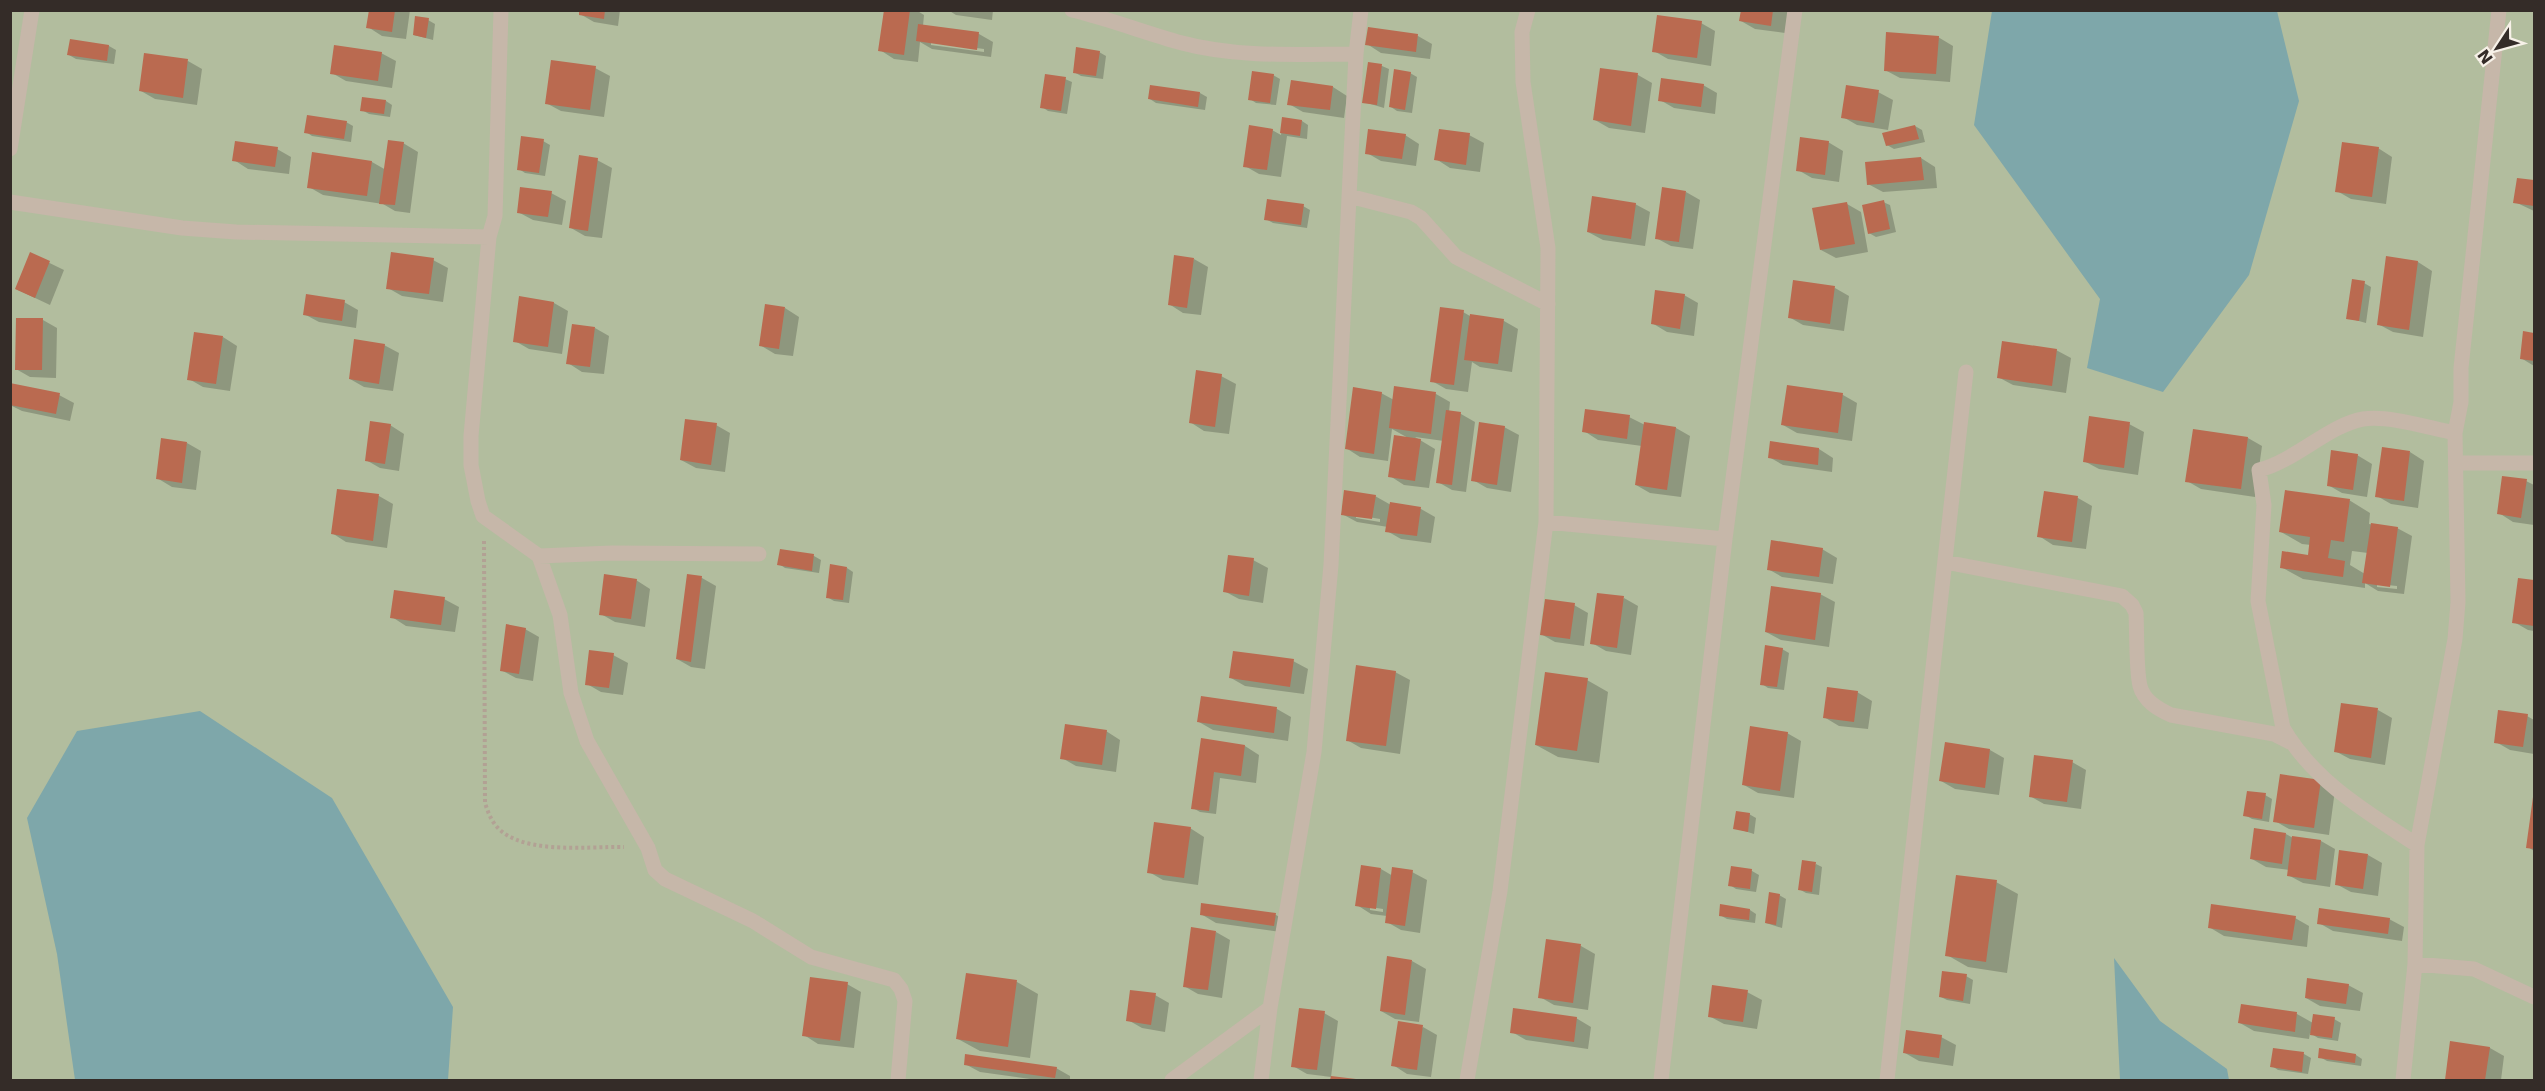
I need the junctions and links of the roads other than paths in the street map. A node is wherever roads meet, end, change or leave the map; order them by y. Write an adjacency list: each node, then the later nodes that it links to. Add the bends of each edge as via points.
1 (32, 10): 9 (street)
2 (501, 10): 12 (street, via 495,216)
3 (1072, 10): 8 (street, via 1184,43 1228,50 1280,55)
4 (1361, 10): 8 (street)
5 (1528, 10): 13 (street, via 1522,32 1523,82 1548,248)
6 (1795, 10): 19 (street)
7 (2499, 10): 15 (street)
8 (1356, 54): 10 (street)
9 (10, 149)
10 (1349, 196): 13 (street, via 1411,212 1456,257); 27 (street, via 1331,565 1314,752)
11 (10, 202): 12 (street, via 182,228 236,232)
12 (489, 237): 21 (street, via 471,465 483,516)
13 (1548, 304): 18 (street)
14 (1966, 372): 22 (street)
15 (2455, 433): 16 (street); 23 (street, via 2362,419 2339,428 2276,466 2259,470 2264,505 2258,601 2283,728)
16 (2456, 463): 17 (street); 24 (street, via 2455,639)
17 (2535, 463)
18 (1546, 522): 19 (street); 31 (street, via 1500,891)
19 (1725, 539): 32 (street)
20 (759, 554): 21 (street)
21 (539, 556): 28 (street, via 560,615 571,693 579,720 648,848 655,870 665,879 753,921 811,957 894,980 905,1001)
22 (1945, 562): 23 (street, via 2122,596 2136,613 2140,686 2157,708 2171,716 2274,734); 33 (street)
23 (2292, 743): 24 (street, via 2350,801)
24 (2417, 845): 25 (street)
25 (2415, 964): 26 (street, via 2474,969); 34 (street)
26 (2535, 997)
27 (1270, 1008): 29 (street); 30 (street)
28 (898, 1080)
29 (1172, 1080)
30 (1261, 1080)
31 (1467, 1080)
32 (1661, 1080)
33 (1887, 1080)
34 (2403, 1080)

